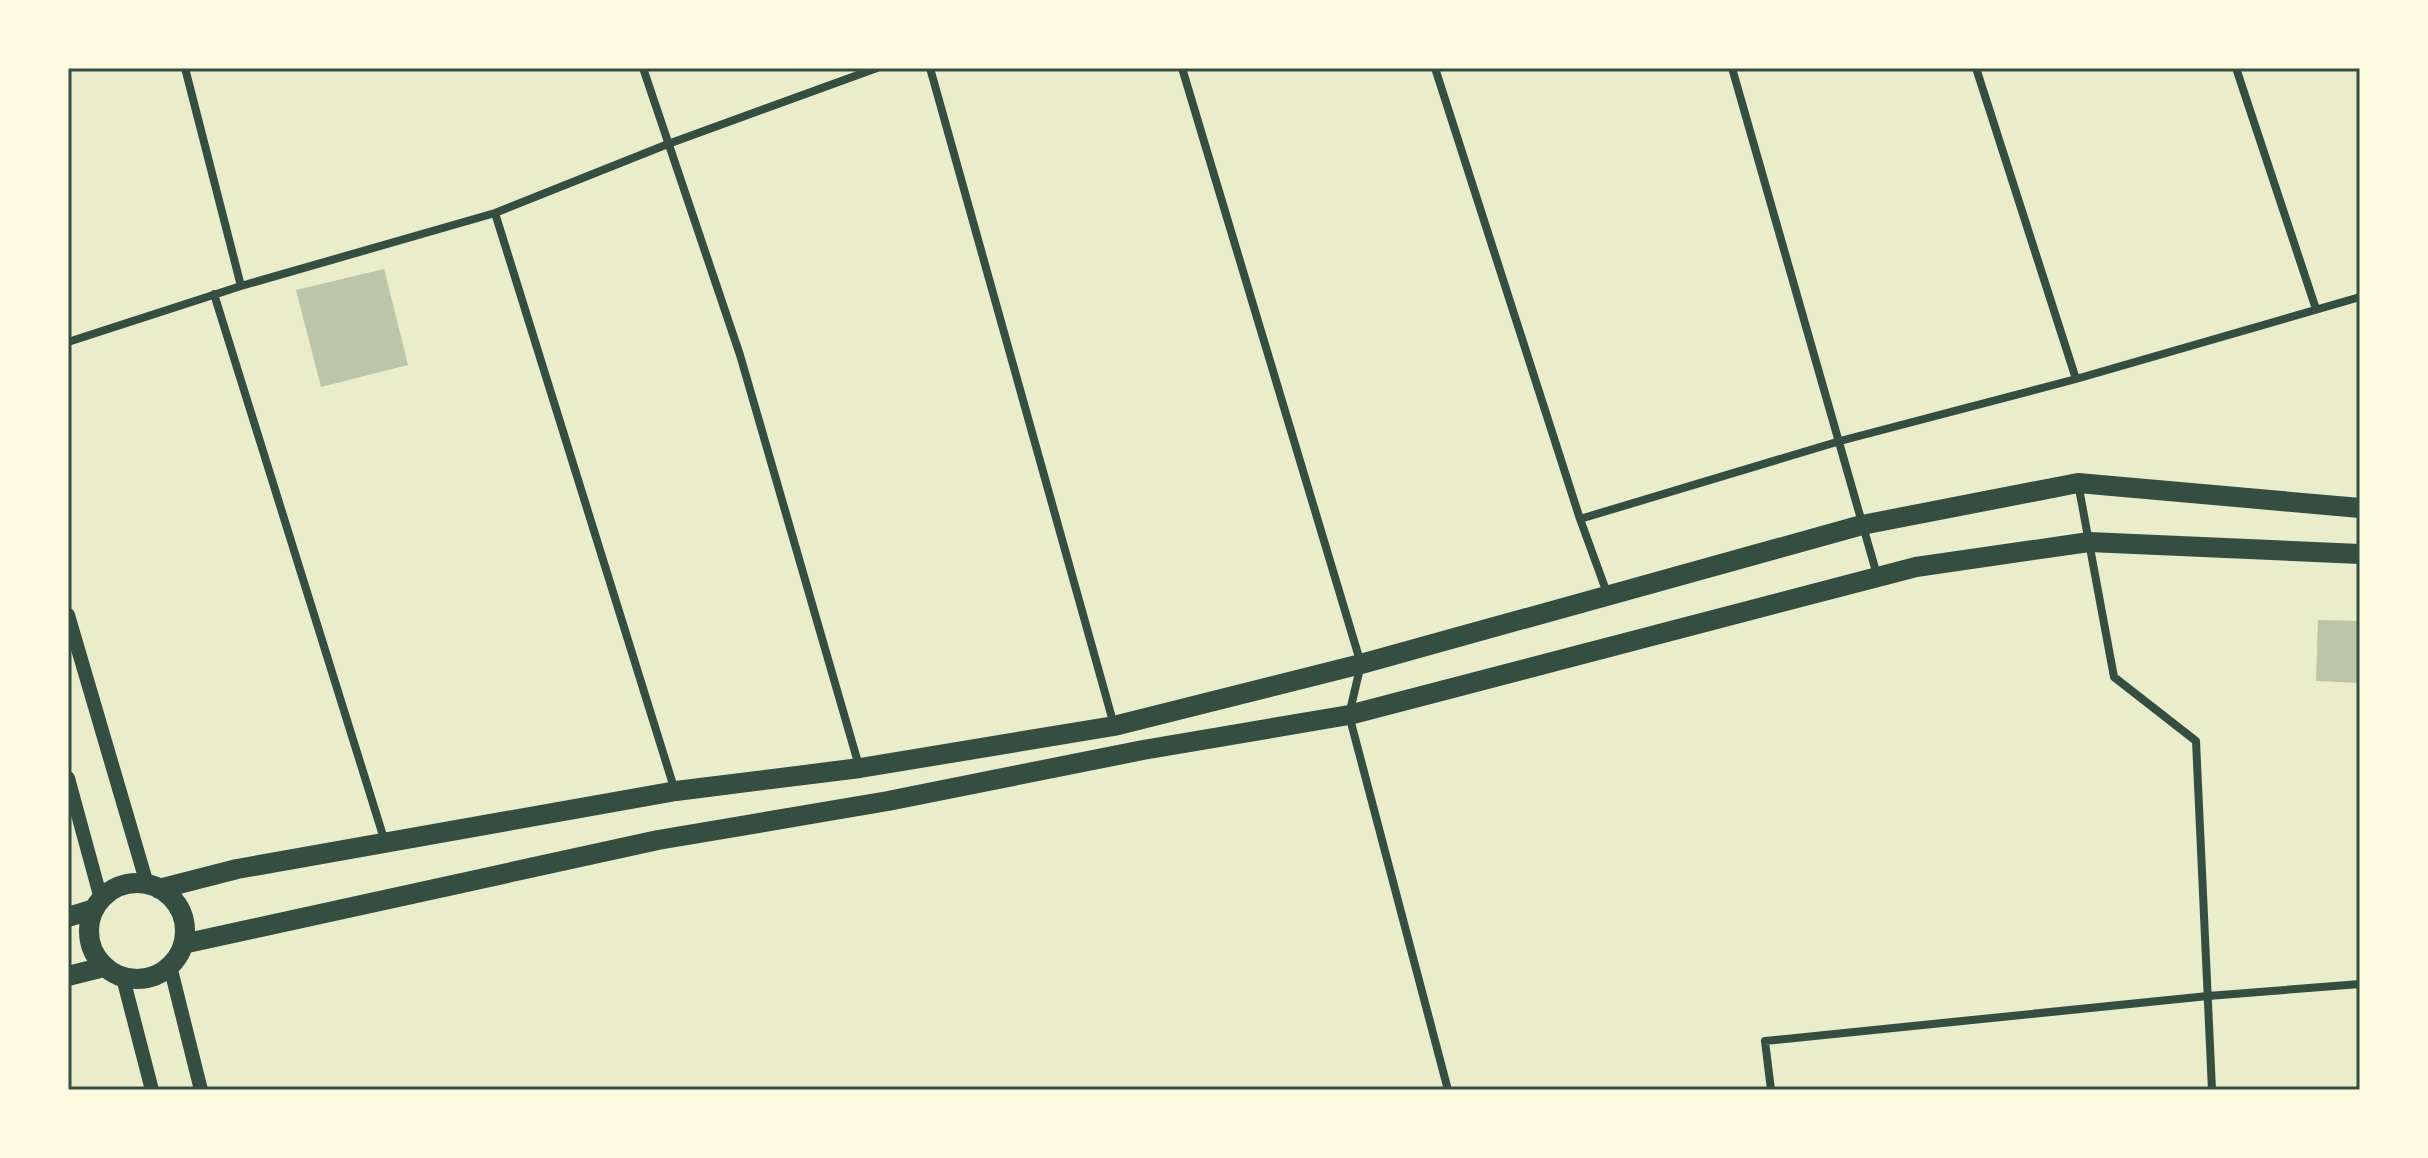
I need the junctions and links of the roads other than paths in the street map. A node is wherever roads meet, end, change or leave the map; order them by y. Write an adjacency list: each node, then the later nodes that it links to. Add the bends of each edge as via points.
1 (185, 68): 12 (street)
2 (643, 68): 10 (street)
3 (877, 68): 10 (street)
4 (930, 68): 30 (street)
5 (1182, 68): 28 (street)
6 (1435, 68): 21 (street)
7 (1732, 68): 18 (street)
8 (1976, 68): 17 (street)
9 (2236, 68): 15 (street)
10 (668, 144): 11 (street); 31 (street, via 740,355)
11 (495, 213): 12 (street); 33 (street)
12 (241, 286): 13 (street)
13 (214, 294): 16 (street); 34 (street)
14 (2360, 297): 15 (street)
15 (2316, 309): 17 (street)
16 (68, 342)
17 (2076, 379): 18 (street)
18 (1840, 441): 21 (street); 22 (street)
19 (2078, 483): 20 (main road); 22 (main road); 23 (street)
20 (2360, 508)
21 (1580, 519): 26 (street)
22 (1862, 525): 25 (street); 26 (main road)
23 (2089, 542): 24 (main road); 25 (main road); 44 (street, via 2114,677 2196,741)
24 (2360, 554)
25 (1878, 577): 29 (main road)
26 (1607, 594): 28 (main road)
27 (68, 615): 35 (street)
28 (1361, 664): 29 (street); 30 (main road)
29 (1349, 715): 38 (main road, via 658,840); 47 (street)
30 (1114, 726): 31 (main road)
31 (860, 768): 33 (main road)
32 (68, 778): 36 (street)
33 (676, 791): 34 (main road)
34 (385, 842): 35 (main road)
35 (153, 886): 36 (main road, via 122,885); 38 (main road, via 178,906)
36 (97, 904): 37 (main road); 40 (main road, via 90,921 90,945)
37 (68, 917)
38 (183, 944): 39 (main road)
39 (170, 966): 42 (main road, via 148,978); 46 (street)
40 (104, 967): 41 (main road); 42 (main road)
41 (68, 976)
42 (123, 978): 45 (street)
43 (2360, 984): 44 (street)
44 (2208, 996): 48 (street, via 1765,1041); 49 (street)
45 (152, 1090)
46 (201, 1090)
47 (1448, 1090)
48 (1771, 1090)
49 (2212, 1090)

